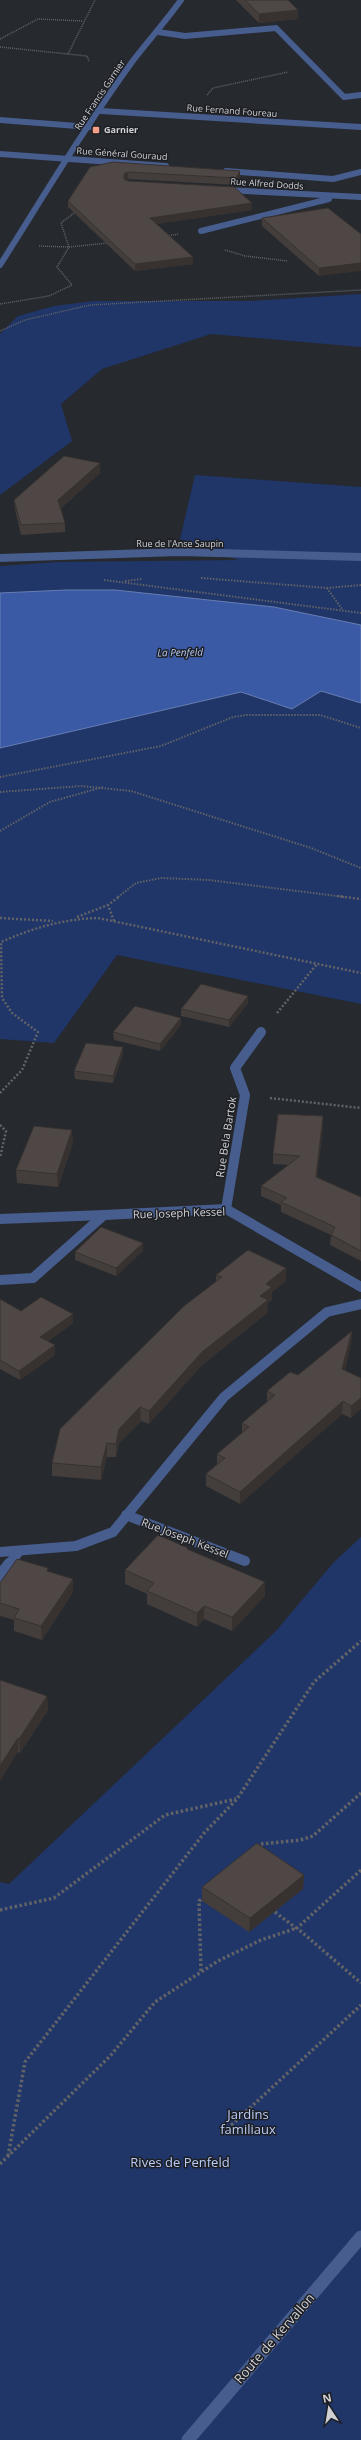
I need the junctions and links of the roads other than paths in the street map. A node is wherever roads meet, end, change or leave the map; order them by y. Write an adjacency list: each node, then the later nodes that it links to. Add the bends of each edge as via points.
1 (181, 0): 2 (street, Rue Francis Garnier)
2 (158, 32): 3 (street, via 185,36 276,28 344,97); 4 (street, Rue Francis Garnier, via 133,61)
3 (361, 95)
4 (101, 111): 6 (street, Rue Francis Garnier); 7 (street, Rue Fernand Foureau)
5 (0, 120): 6 (street)
6 (90, 127): 9 (street, Rue Francis Garnier)
7 (361, 127)
8 (0, 154): 9 (street, Rue Général Gouraud)
9 (67, 159): 10 (street, Rue Général Gouraud); 17 (street, Rue Francis Garnier)
10 (176, 167)
11 (215, 170): 12 (street, via 333,179)
12 (361, 172)
13 (220, 190): 14 (street, Rue Alfred Dodds)
14 (334, 197): 15 (street, Rue Alfred Dodds); 16 (street, Rue Alfred Dodds)
15 (361, 197)
16 (202, 231)
17 (0, 265)
18 (361, 557): 19 (street, Rue de l'Anse Saupin, via 179,552)
19 (0, 558)
20 (261, 1032): 21 (street, Rue Bela Bartok, via 235,1068 245,1095)
21 (226, 1209): 22 (street, Rue Joseph Kessel); 25 (street, Rue Joseph Kessel)
22 (104, 1215): 23 (street, Rue Joseph Kessel); 24 (street, via 34,1278)
23 (0, 1219)
24 (0, 1280)
25 (361, 1287)
26 (361, 1304): 27 (street, Rue Joseph Kessel, via 327,1312 224,1397)
27 (126, 1516): 28 (street, Rue Joseph Kessel, via 113,1532 76,1546); 30 (street, Rue Joseph Kessel)
28 (19, 1551): 29 (street, Rue Joseph Kessel); 31 (street)
29 (0, 1552)
30 (245, 1561)
31 (0, 1577)
32 (361, 2237): 33 (street, Route de Kervallon)
33 (188, 2440)

